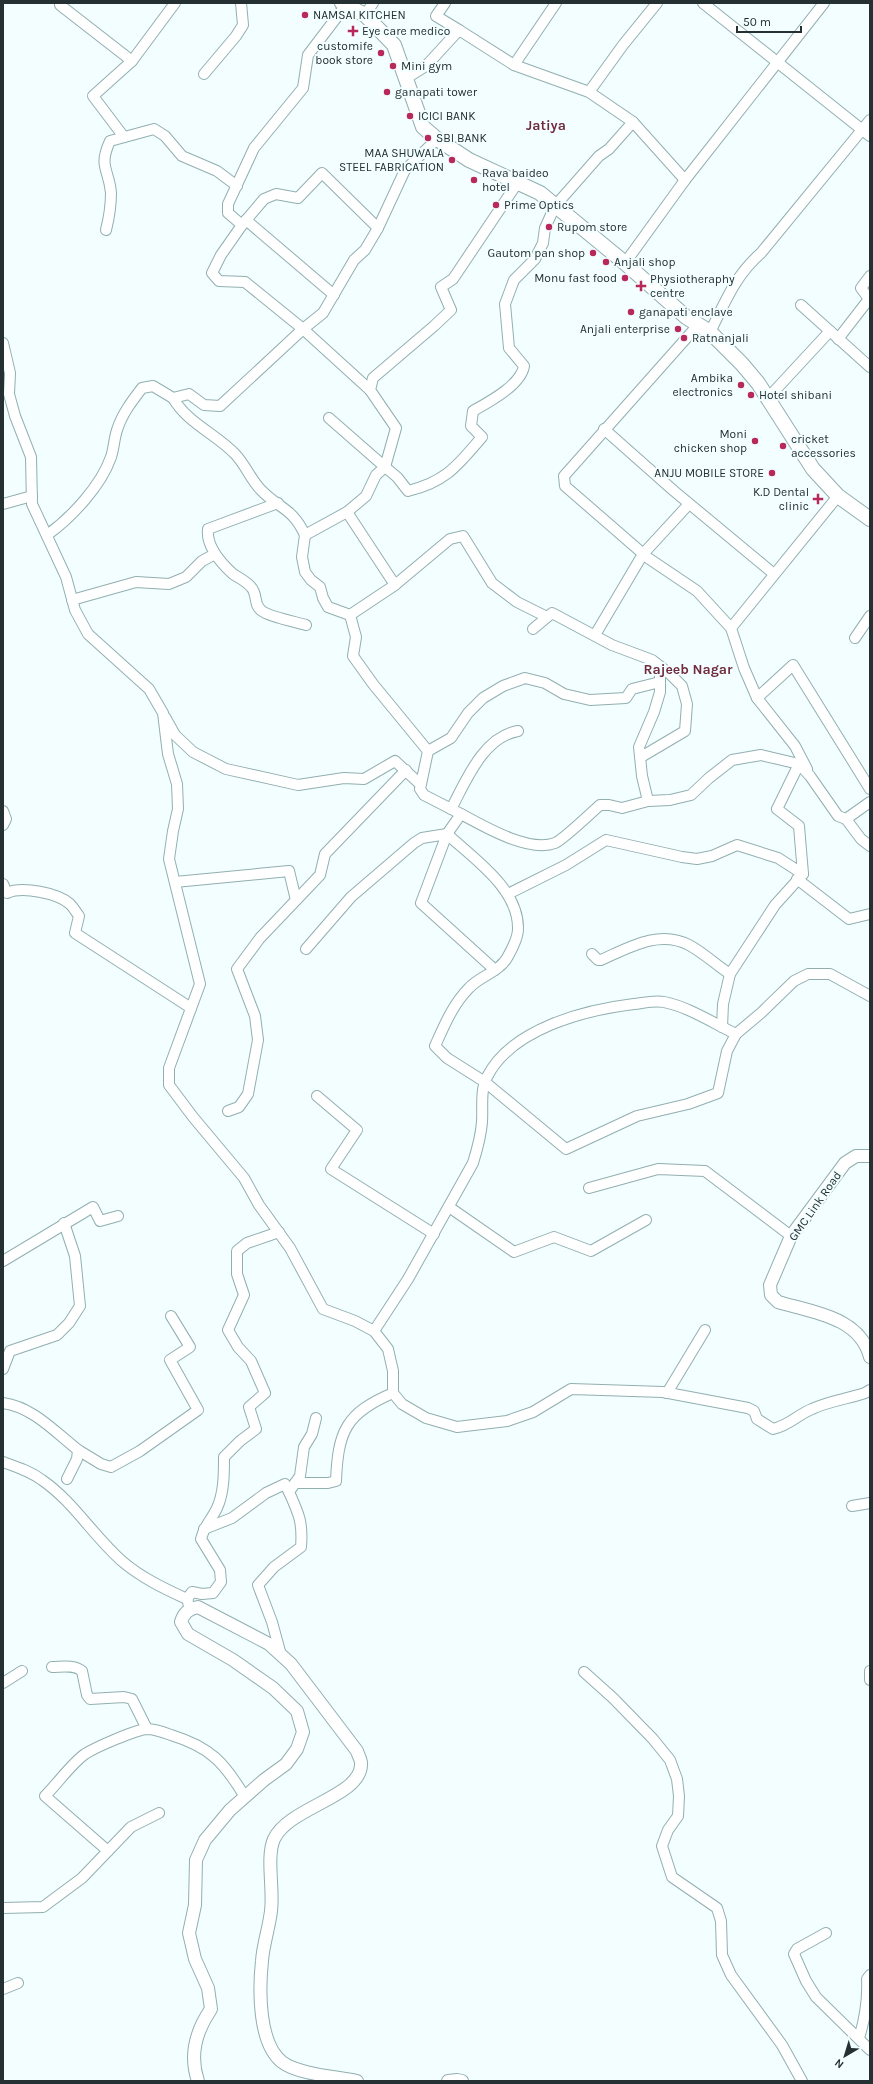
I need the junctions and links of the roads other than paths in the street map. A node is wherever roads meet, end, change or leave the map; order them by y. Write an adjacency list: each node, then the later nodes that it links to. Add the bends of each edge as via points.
1 (175, 3): 14 (street)
2 (241, 3): 17 (street, via 243,25)
3 (373, 3): 12 (street)
4 (445, 3): 13 (street, via 436,16)
5 (556, 3): 16 (street)
6 (657, 3): 19 (street)
7 (704, 3): 11 (street)
8 (824, 3): 15 (street)
9 (344, 4): 12 (main road); 28 (street, via 308,55 303,88 254,148)
10 (60, 5): 14 (street)
11 (715, 7): 15 (street)
12 (365, 15): 18 (main road, via 394,45)
13 (459, 30): 16 (street); 18 (street, via 426,66)
14 (132, 61): 24 (street, via 93,96)
15 (778, 63): 22 (street); 26 (street)
16 (514, 65): 19 (street)
17 (204, 74)
18 (405, 79): 25 (main road, via 424,127)
19 (589, 92): 21 (street)
20 (870, 120): 22 (street)
21 (633, 122): 26 (street); 29 (street)
22 (862, 129): 23 (street); 40 (street, via 735,281)
23 (870, 136)
24 (124, 137): 28 (street, via 154,129 165,136 182,156 217,171); 32 (street, via 110,141 105,153 104,167 111,191)
25 (437, 138): 27 (main road, via 469,160); 31 (street, via 405,170)
26 (685, 180): 33 (street)
27 (518, 182): 29 (main road, via 540,193); 44 (street, via 452,279 441,288 450,310 372,378)
28 (237, 186): 30 (street, via 228,204 228,213)
29 (555, 206): 33 (main road); 49 (street, via 535,259 514,280 505,304 509,348 524,366 522,374 494,400 473,411 471,426 482,437 454,469 424,487 408,491)
30 (244, 223): 31 (street, via 264,199 276,194 298,198 322,173); 35 (street); 38 (street, via 221,255 212,273 220,281 245,282)
31 (378, 228): 35 (street, via 365,250 354,260)
32 (106, 230)
33 (625, 263): 37 (main road)
34 (870, 276): 41 (street, via 860,288 869,299)
35 (334, 295): 38 (street, via 323,313)
36 (801, 305): 39 (street)
37 (698, 325): 40 (main road); 48 (street)
38 (303, 329): 44 (street); 45 (street, via 220,406 204,405 189,394)
39 (830, 331): 41 (street); 46 (street)
40 (710, 332): 46 (main road, via 742,364)
41 (838, 339): 43 (street)
42 (3, 343): 50 (street, via 10,373 9,394 32,457)
43 (870, 367)
44 (370, 390): 49 (street, via 396,428)
45 (173, 398): 52 (street, via 195,424 235,454 262,491); 57 (street, via 153,386 142,388 129,404 117,429 110,458 96,484 73,513)
46 (768, 398): 51 (main road, via 813,469)
47 (329, 418): 49 (street)
48 (604, 429): 54 (street); 60 (street, via 564,476 565,486)
49 (385, 467): 55 (street, via 376,475 366,496)
50 (32, 496): 53 (street); 57 (street, via 32,504)
51 (838, 496): 56 (main road); 61 (street)
52 (278, 503): 58 (street, via 299,522); 59 (street, via 208,530 207,538)
53 (3, 504)
54 (689, 504): 60 (street); 61 (street)
55 (347, 512): 58 (street); 62 (street)
56 (870, 519)
57 (47, 535): 63 (street, via 66,577)
58 (305, 535): 64 (street, via 302,557 305,572 320,587 328,607)
59 (215, 554): 63 (street, via 202,561 186,577 169,584 136,582); 67 (street, via 232,573 251,587 256,604 262,611)
60 (643, 554): 68 (street, via 697,591); 70 (street)
61 (774, 574): 68 (street)
62 (395, 584): 64 (street); 66 (street, via 450,539 463,536 492,583 517,602)
63 (72, 600): 75 (street, via 88,634 149,689)
64 (350, 615): 77 (street, via 356,637 352,656)
65 (870, 616): 71 (street)
66 (547, 617): 69 (street); 70 (street, via 552,613)
67 (306, 625)
68 (731, 628): 74 (street)
69 (533, 629)
70 (595, 636): 72 (street, via 652,660)
71 (855, 638)
72 (660, 666): 73 (street); 78 (street, via 682,686 687,704 685,731)
73 (660, 682): 77 (street, via 632,689 626,698 590,700 564,694 545,683 525,678 503,686 483,698 468,713 451,738); 78 (street, via 654,712 639,748)
74 (757, 698): 81 (street, via 795,746); 83 (street, via 793,665)
75 (162, 713): 80 (street, via 175,735 193,752 226,769 269,780 298,786 344,778 364,778 395,761); 94 (street, via 177,790 178,809 169,859)
76 (518, 731): 86 (street, via 494,742 481,758)
77 (428, 751): 82 (street)
78 (641, 757): 84 (street)
79 (799, 764): 81 (street); 84 (street, via 761,755 732,760 691,795 670,800); 93 (street, via 777,809 799,826)
80 (406, 770): 82 (street); 97 (street, via 325,854 320,875)
81 (810, 776): 89 (street, via 838,816)
82 (420, 783): 86 (street, via 424,795)
83 (870, 789)
84 (648, 801): 88 (street, via 622,808 600,805 556,843 534,845 518,841)
85 (870, 802): 89 (street)
86 (451, 809): 88 (street)
87 (3, 811): 90 (street, via 6,818)
88 (461, 814): 91 (street)
89 (846, 819): 92 (street, via 861,839)
90 (3, 825)
91 (447, 834): 96 (street, via 491,874); 99 (street, via 422,838 414,843 351,898); 101 (street, via 421,903)
92 (870, 846)
93 (800, 876): 96 (street, via 778,858 737,845 712,856 697,859 606,840 566,865); 98 (street, via 849,919); 102 (street, via 775,905)
94 (174, 882): 97 (street, via 289,871); 104 (street, via 200,984)
95 (3, 884): 104 (street, via 7,893 14,890 45,892 69,903 79,916 75,933)
96 (508, 894): 101 (street, via 517,915 518,931 507,958)
97 (296, 900): 109 (street, via 260,938 237,969 255,1016 258,1040 248,1094 239,1107)
98 (870, 914)
99 (306, 949)
100 (592, 954): 102 (street, via 601,960 633,945 669,939 689,945)
101 (495, 970): 107 (street, via 469,988 451,1013 435,1046 446,1058)
102 (730, 974): 105 (street, via 723,1004)
103 (870, 996): 106 (street, via 830,974 808,974 794,981)
104 (191, 1008): 116 (street, via 169,1068 170,1085 193,1118 244,1178 259,1205)
105 (722, 1027): 106 (street); 107 (street, via 663,1001 620,1005 581,1014 550,1024 509,1049 495,1062)
106 (736, 1034): 107 (street, via 727,1051 718,1093 688,1104 637,1116 566,1150)
107 (485, 1082): 112 (street, via 478,1148 473,1163)
108 (317, 1096): 117 (street, via 357,1130 331,1169)
109 (228, 1111)
110 (870, 1156): 118 (street, GMC Link Road, via 856,1156 845,1163)
111 (589, 1188): 118 (street, via 658,1169 705,1170)
112 (449, 1207): 114 (street, via 514,1252 554,1237 592,1251); 117 (street)
113 (118, 1216): 115 (street, via 100,1221 93,1207)
114 (646, 1220)
115 (64, 1223): 119 (street); 124 (street, via 75,1256 80,1306 57,1335 10,1352)
116 (279, 1232): 122 (street, via 323,1309); 137 (street, via 247,1243 237,1251 237,1274 244,1294 228,1330 238,1347 251,1361 265,1393 249,1407 256,1429 224,1457 224,1482 217,1508)
117 (434, 1234): 122 (street)
118 (791, 1236): 123 (street, GMC Link Road, via 770,1285 771,1295 778,1302 837,1320 853,1328 862,1338)
119 (3, 1261)
120 (171, 1316): 130 (street, via 190,1347 170,1360 198,1410 111,1468)
121 (705, 1330): 127 (street)
122 (374, 1331): 126 (street, via 388,1349 393,1371)
123 (870, 1357)
124 (3, 1369)
125 (870, 1390): 127 (street, via 828,1402 809,1410 786,1426 773,1428 757,1418 752,1408)
126 (393, 1393): 127 (street, via 402,1404 426,1418 457,1427 507,1421 533,1412 571,1390); 133 (street, via 360,1411 347,1424 338,1445 336,1481)
127 (667, 1393)
128 (3, 1403): 130 (street, via 16,1404 31,1412)
129 (316, 1418): 133 (street, via 312,1434 304,1447 300,1476)
130 (78, 1450): 132 (street, via 77,1459)
131 (3, 1462): 138 (street, via 42,1479 64,1497 100,1539 124,1562)
132 (67, 1479)
133 (295, 1483): 134 (street)
134 (289, 1492): 137 (street, via 286,1484 266,1494 232,1518); 139 (street, via 298,1508 303,1527 301,1547 274,1567 258,1585)
135 (870, 1503): 136 (street)
136 (852, 1506)
137 (204, 1528): 138 (street, via 201,1539 220,1570 221,1582 213,1593 192,1592)
138 (188, 1604): 139 (street, via 222,1618 269,1644); 147 (street, via 181,1622 188,1634 233,1660 273,1688 296,1711 299,1718 303,1732 297,1749 286,1764)
139 (281, 1655): 158 (street, via 291,1664 357,1751 362,1765 356,1779 346,1788 304,1811 282,1827 274,1840 270,1866 272,1904 262,1960 260,1997 266,2034 273,2053 283,2063 307,2072)
140 (52, 1667): 146 (street, via 82,1671 90,1699 132,1699)
141 (22, 1671): 145 (street)
142 (870, 1671): 144 (street)
143 (584, 1672): 161 (street, via 653,1739 670,1760 677,1779 678,1816 668,1830 662,1846 672,1877 717,1908 721,1921 722,1955 731,1975 782,2045)
144 (870, 1680)
145 (3, 1683)
146 (148, 1729): 147 (street, via 186,1739 206,1750 231,1773); 149 (street, via 85,1755 45,1796)
147 (245, 1797): 157 (street, via 204,1840 196,1860 195,1905 189,1933 194,1959 208,1988 211,2009 193,2047)
148 (159, 1813): 149 (street, via 131,1827)
149 (108, 1851): 150 (street, via 82,1878 43,1907)
150 (3, 1908)
151 (826, 1933): 155 (street, via 797,1949 794,1954 816,1997)
152 (870, 1975): 155 (street, via 867,1979 868,1997)
153 (18, 1983): 154 (street)
154 (3, 1989)
155 (859, 2038): 156 (street)
156 (870, 2050)
157 (198, 2081)
158 (358, 2081)
159 (448, 2081): 160 (street)
160 (462, 2081)
161 (802, 2081)

